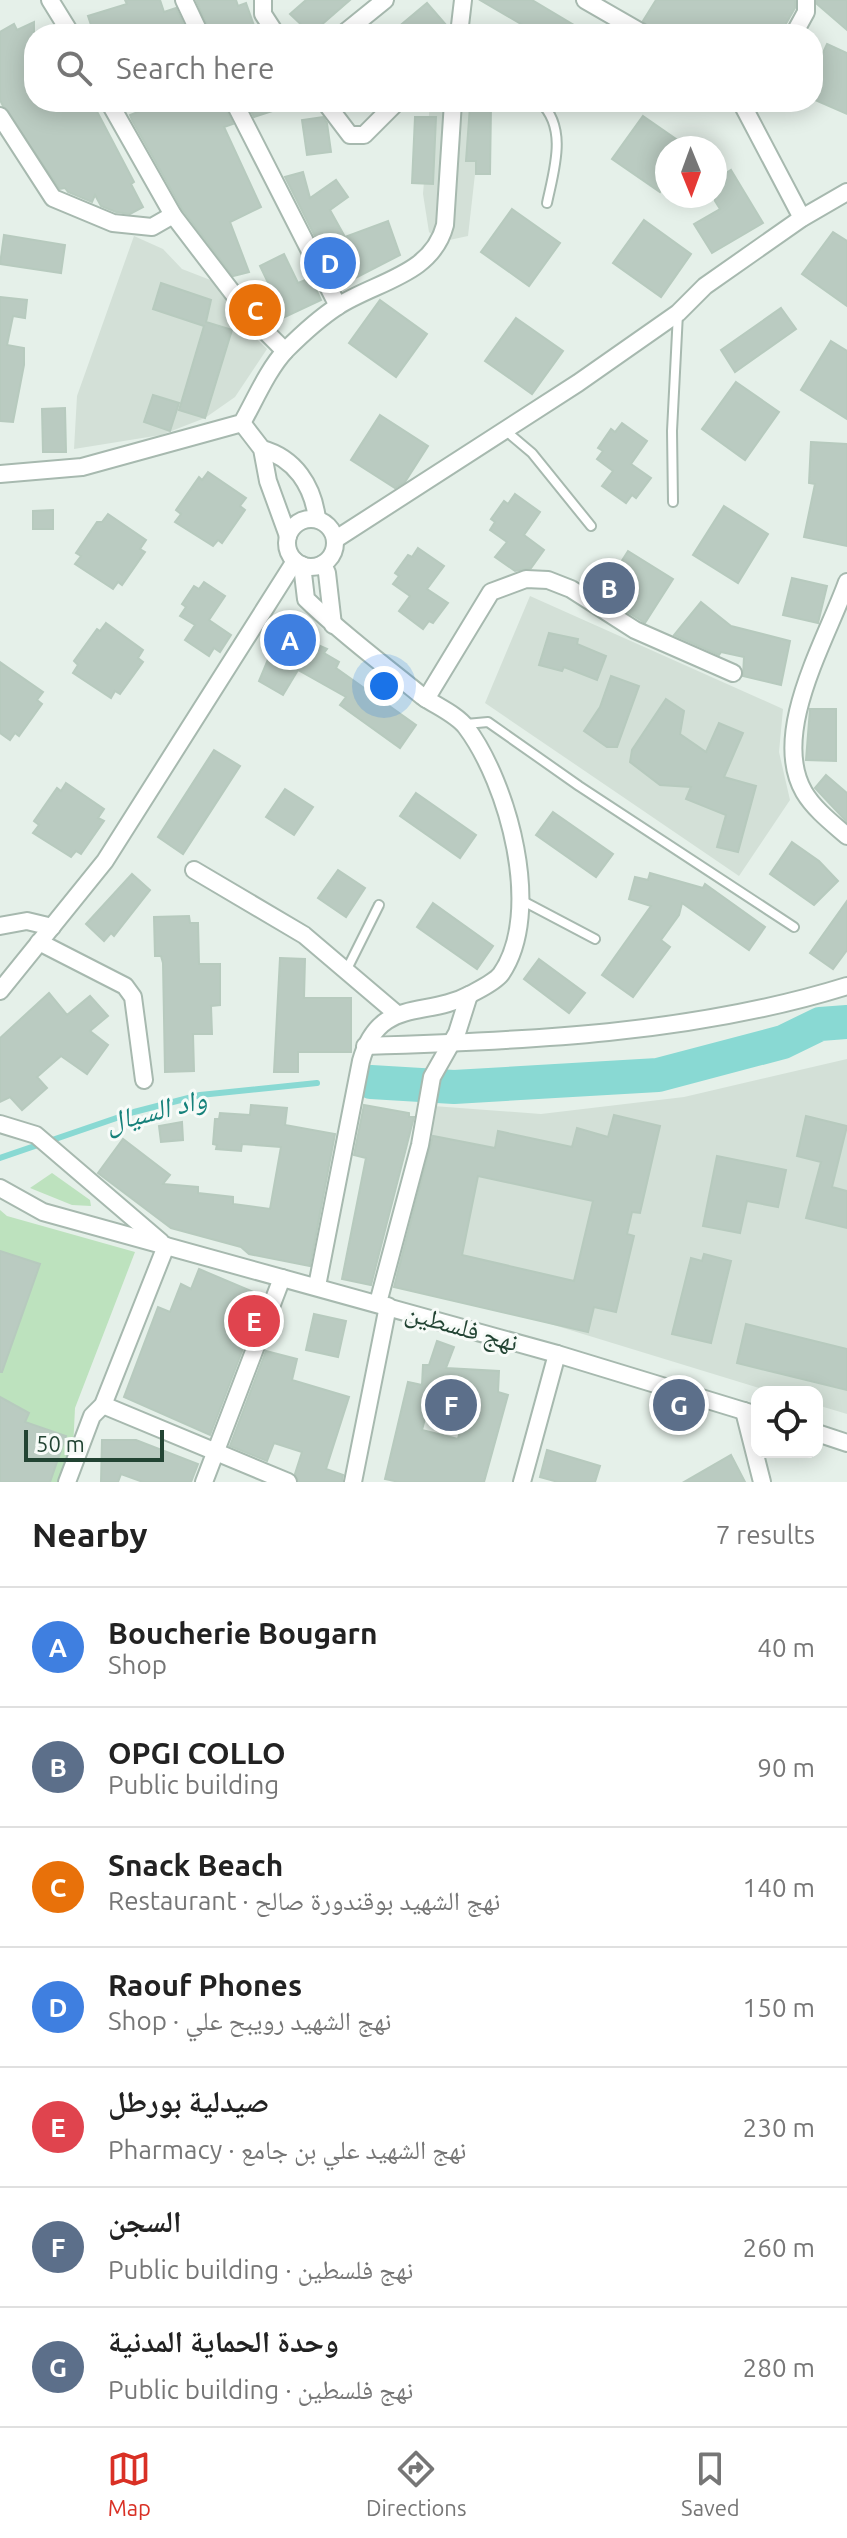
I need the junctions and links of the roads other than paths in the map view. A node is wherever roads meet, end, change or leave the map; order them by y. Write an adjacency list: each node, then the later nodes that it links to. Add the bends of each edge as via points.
1 (50, 0): 8 (street)
2 (184, 0): 9 (street)
3 (263, 0): 10 (street)
4 (385, 0): 11 (street)
5 (463, 0): 12 (street)
6 (585, 0): 13 (street)
7 (806, 0): 14 (street)
8 (65, 24)
9 (195, 24)
10 (270, 24)
11 (355, 24)
12 (460, 24)
13 (627, 24)
14 (799, 24)
15 (114, 112): 25 (street)
16 (239, 112): 27 (street)
17 (333, 112): 18 (street, via 350,135 357,136)
18 (387, 112)
19 (452, 112): 27 (street, via 440,245 416,266)
20 (550, 112): 24 (lane, via 557,157)
21 (746, 112): 26 (street)
22 (0, 116): 25 (street, via 53,198 113,223 152,227)
23 (847, 192): 26 (street)
24 (547, 203)
25 (173, 215): 29 (street, via 251,317)
26 (802, 218): 28 (street, via 705,286)
27 (338, 306): 29 (street)
28 (678, 313): 31 (street); 34 (lane)
29 (285, 351): 30 (street)
30 (242, 423): 32 (street); 33 (street, via 82,467)
31 (506, 431): 36 (lane, via 532,453); 38 (street)
32 (262, 449): 35 (street, via 282,454 299,474 314,497); 37 (street)
33 (0, 474)
34 (673, 502)
35 (317, 519): 37 (street, via 301,521); 38 (street)
36 (591, 526)
37 (288, 536): 39 (street, via 287,547)
38 (336, 539): 40 (street)
39 (298, 563): 40 (street); 42 (street, via 306,599); 51 (street, via 105,861)
40 (323, 564): 42 (street)
41 (847, 582): 46 (street, via 804,689 791,746 804,793)
42 (333, 625): 44 (street)
43 (733, 673): 44 (street, via 635,630 571,589 526,579 491,592)
44 (426, 699): 45 (street)
45 (465, 725): 48 (street, via 501,797 513,837); 52 (lane, via 488,722)
46 (847, 836)
47 (194, 870): 55 (street, via 304,935)
48 (521, 900): 53 (lane); 58 (street, via 512,952 500,977)
49 (379, 905): 55 (lane)
50 (0, 926): 51 (street, via 27,921)
51 (52, 927): 54 (street)
52 (794, 927)
53 (595, 939)
54 (39, 942): 57 (street); 62 (street, via 125,986 133,997)
55 (347, 969): 59 (street)
56 (847, 986): 60 (street, via 726,1014 599,1033)
57 (0, 991)
58 (469, 995): 59 (street); 60 (street)
59 (397, 1014): 61 (street, via 371,1032)
60 (450, 1044): 61 (street); 68 (street, via 431,1083)
61 (363, 1053): 67 (street)
62 (144, 1080)
63 (0, 1124): 65 (street, via 36,1135)
64 (0, 1188): 65 (street, نهج فلسطين, via 43,1212)
65 (166, 1246): 66 (street, نهج فلسطين); 70 (street)
66 (282, 1278): 67 (street, نهج فلسطين); 74 (street)
67 (317, 1286): 68 (street, نهج فلسطين)
68 (383, 1305): 69 (street, نهج فلسطين); 78 (street)
69 (557, 1354): 71 (street, نهج فلسطين); 79 (street)
70 (103, 1405): 74 (street); 75 (street, via 92,1416)
71 (750, 1413): 80 (street)
72 (823, 1435): 73 (street)
73 (847, 1443)
74 (215, 1451): 76 (street); 77 (street)
75 (67, 1482)
76 (204, 1482)
77 (288, 1482)
78 (353, 1482)
79 (522, 1482)
80 (762, 1482)

